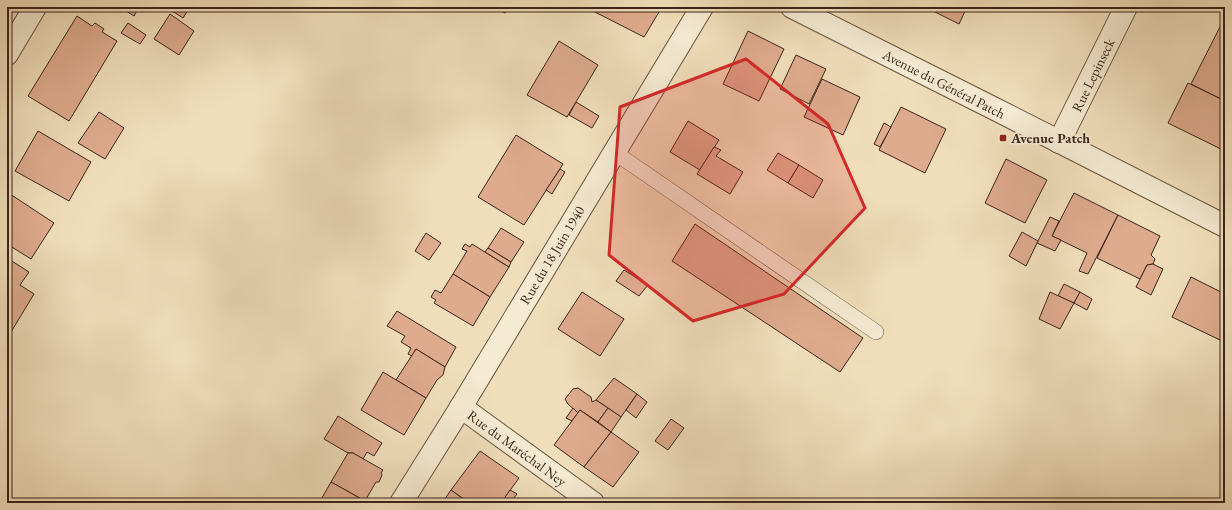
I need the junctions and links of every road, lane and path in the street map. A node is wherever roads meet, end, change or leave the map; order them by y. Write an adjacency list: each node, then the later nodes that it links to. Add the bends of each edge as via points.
1 (35, 7): 5 (street)
2 (702, 7): 7 (street, Rue du 18 Juin 1940)
3 (792, 7): 6 (street, Avenue du Général Patch)
4 (1126, 7): 6 (street, Rue Lepinseck)
5 (7, 54)
6 (1059, 142): 8 (street, Avenue du Général Patch)
7 (614, 152): 9 (lane); 10 (street, Rue du 18 Juin 1940)
8 (1225, 226)
9 (876, 332)
10 (461, 407): 11 (street, Rue du 18 Juin 1940); 12 (street, Rue du Maréchal Ney)
11 (401, 503)
12 (593, 503)

